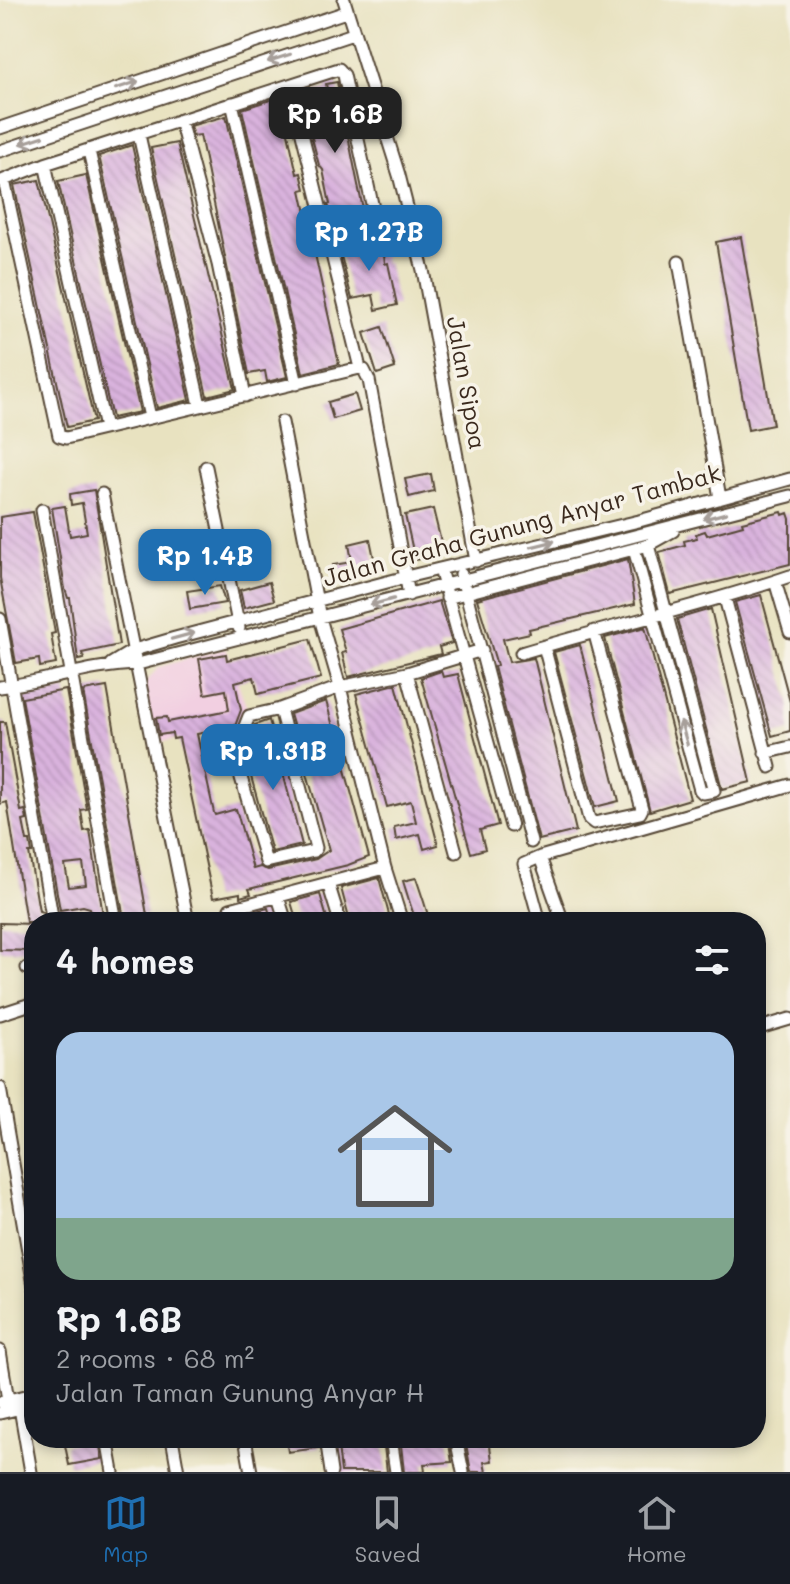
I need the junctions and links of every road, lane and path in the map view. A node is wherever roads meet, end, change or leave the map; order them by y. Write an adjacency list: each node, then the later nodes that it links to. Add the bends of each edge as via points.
1 (345, 6): 2 (street, Jalan Sipoa); 6 (street, Jalan Sipoa, one-way to 1)
2 (353, 34): 8 (street, one-way to 8); 29 (street, Jalan Sipoa, via 399,175 423,270)
3 (290, 85): 4 (street); 11 (street); 11 (street, via 339,69 344,75 377,227)
4 (232, 103): 5 (street); 14 (street)
5 (180, 120): 7 (street); 15 (street)
6 (0, 130): 8 (street)
7 (139, 135): 9 (street); 16 (street)
8 (3, 150)
9 (89, 151): 10 (street); 17 (street)
10 (45, 164): 19 (street); 19 (street, via 6,178 4,184 59,436)
11 (328, 241): 13 (street)
12 (679, 262): 24 (street)
13 (360, 368): 14 (street); 33 (street, via 369,380)
14 (297, 384): 15 (street)
15 (245, 396): 16 (street)
16 (200, 405): 17 (street)
17 (150, 417): 19 (street)
18 (282, 422): 41 (street)
19 (105, 428)
20 (206, 467): 46 (street)
21 (790, 479): 24 (street, Jalan Graha Gunung Anyar Tambak)
22 (102, 494): 51 (street)
23 (790, 496): 26 (street, Jalan Graha Gunung Anyar Tambak, one-way to 26)
24 (720, 498): 29 (street, Jalan Graha Gunung Anyar Tambak, one-way to 24)
25 (42, 510): 58 (street)
26 (680, 525): 27 (street); 34 (street, Jalan Graha Gunung Anyar Tambak)
27 (648, 545): 28 (street); 42 (street)
28 (634, 549): 37 (street); 43 (street)
29 (476, 561): 30 (street, Jalan Graha Gunung Anyar Tambak)
30 (458, 565): 31 (street, Jalan Graha Gunung Anyar Tambak); 34 (street)
31 (440, 569): 33 (street, Jalan Graha Gunung Anyar Tambak); 36 (street)
32 (790, 576): 35 (street)
33 (406, 577): 38 (street); 41 (street, Jalan Graha Gunung Anyar Tambak)
34 (462, 580): 36 (street, Jalan Graha Gunung Anyar Tambak); 37 (street)
35 (775, 581): 40 (street); 48 (street)
36 (443, 586): 38 (street, Jalan Graha Gunung Anyar Tambak); 39 (street)
37 (466, 593): 39 (street); 52 (street)
38 (409, 595): 44 (street, Jalan Graha Gunung Anyar Tambak, one-way to 44)
39 (447, 598): 54 (street)
40 (725, 598): 42 (street); 65 (street)
41 (316, 602): 44 (street); 46 (street, Jalan Graha Gunung Anyar Tambak)
42 (667, 612): 43 (street); 43 (street, one-way to 43, via 714,791 700,790)
43 (651, 616): 47 (street)
44 (320, 618): 49 (street, Jalan Graha Gunung Anyar Tambak); 60 (street)
45 (0, 619): 59 (street)
46 (237, 621): 49 (street); 51 (street, Jalan Graha Gunung Anyar Tambak, one-way to 46)
47 (594, 631): 50 (street); 50 (street, via 640,813 594,823 589,819)
48 (790, 632)
49 (240, 636): 55 (street, Jalan Graha Gunung Anyar Tambak)
50 (544, 646): 53 (street)
51 (134, 650): 55 (street); 56 (street, Jalan Graha Gunung Anyar Tambak)
52 (480, 651): 54 (street); 61 (street)
53 (521, 653)
54 (464, 656): 57 (street); 63 (street)
55 (138, 664): 56 (street, Jalan Graha Gunung Anyar Tambak); 77 (street)
56 (111, 665): 58 (street)
57 (407, 673): 60 (street); 70 (street)
58 (71, 675): 59 (street); 76 (street)
59 (6, 687): 75 (street)
60 (340, 687): 62 (street); 72 (street)
61 (495, 708): 63 (street); 69 (street)
62 (280, 709): 62 (street, via 316,848 266,862 234,754 249,716)
63 (479, 711): 68 (street)
64 (790, 747): 65 (street)
65 (765, 753): 66 (street)
66 (770, 767)
67 (790, 785): 71 (street)
68 (511, 826)
69 (531, 842)
70 (456, 852)
71 (540, 857): 82 (street, via 524,864); 83 (street)
72 (385, 868): 73 (street); 81 (street)
73 (328, 883): 74 (street); 80 (street)
74 (278, 897): 78 (street); 79 (street)
75 (51, 912)
76 (114, 912)
77 (186, 912)
78 (230, 912)
79 (283, 912)
80 (337, 912)
81 (399, 912)
82 (537, 912)
83 (559, 912)
84 (24, 1006): 85 (street)
85 (0, 1014)
86 (790, 1019): 87 (street)
87 (766, 1026)
88 (0, 1088): 89 (street)
89 (24, 1228)
90 (0, 1351): 92 (street)
91 (24, 1396): 92 (street)
92 (4, 1401)
93 (24, 1407): 94 (street)
94 (20, 1408): 95 (street); 96 (street)
95 (0, 1413)
96 (24, 1431)
97 (27, 1448): 104 (street)
98 (109, 1448): 105 (street)
99 (174, 1448): 106 (street)
100 (247, 1448): 107 (street)
101 (327, 1448): 108 (street)
102 (392, 1448): 109 (street)
103 (458, 1448): 110 (street)
104 (31, 1472)
105 (113, 1472)
106 (178, 1472)
107 (251, 1472)
108 (331, 1472)
109 (396, 1472)
110 (463, 1472)

